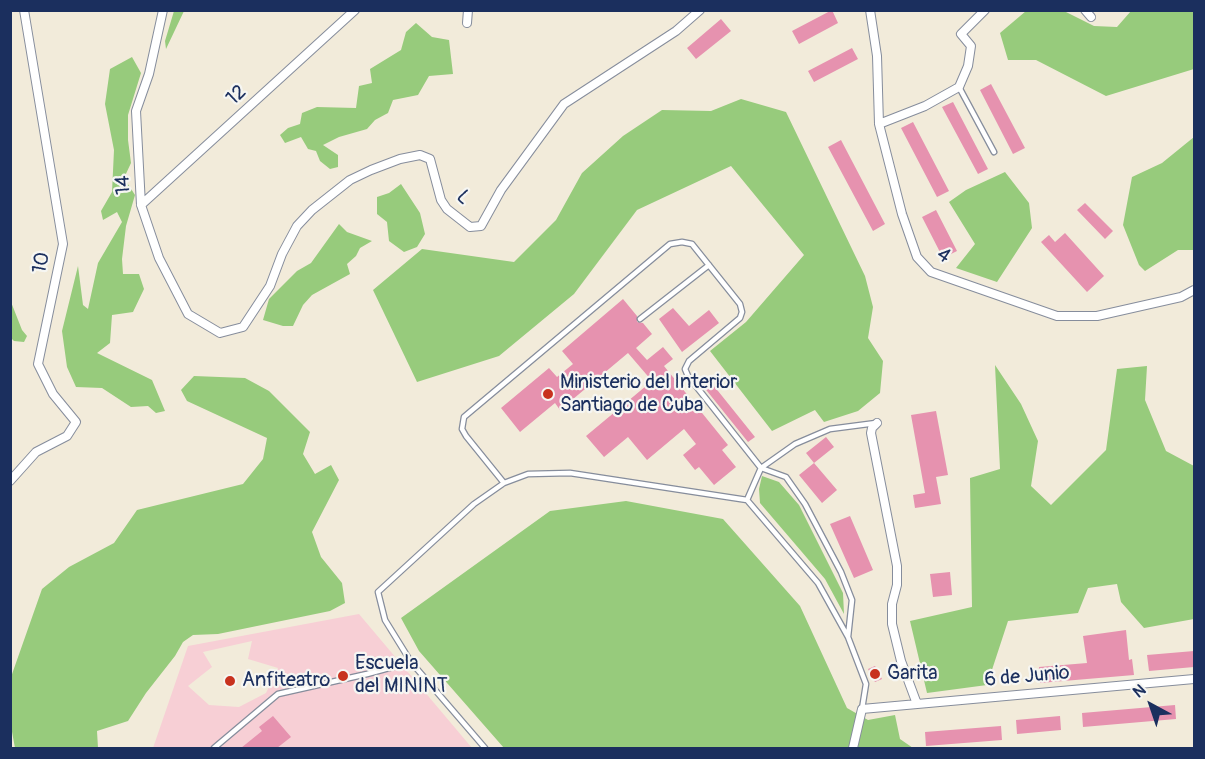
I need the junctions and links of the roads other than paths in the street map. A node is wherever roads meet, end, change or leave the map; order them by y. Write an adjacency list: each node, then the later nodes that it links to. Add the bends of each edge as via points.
1 (24, 10): 19 (street, 10, via 63,244 38,364 53,394 76,422 67,436 36,452)
2 (163, 10): 12 (street, 14, via 149,74 136,111)
3 (355, 10): 12 (street, 12)
4 (468, 10): 8 (street)
5 (700, 10): 16 (street, L, via 676,31 564,105 501,190 480,226 470,227 447,209 430,159 420,155 371,170 350,180 297,226 270,286 243,327)
6 (870, 10): 10 (street, 4, via 877,56)
7 (985, 10): 9 (street, via 961,34 971,46)
8 (467, 22)
9 (959, 87): 10 (street); 11 (lane)
10 (879, 124): 14 (street, 4, via 917,257 931,272 1057,316 1096,316)
11 (994, 152)
12 (141, 205): 16 (street, 14, via 159,258 188,314)
13 (709, 265): 15 (lane); 18 (lane, via 742,312 685,369); 20 (lane, via 692,244 670,244 469,411 462,429)
14 (1194, 291)
15 (640, 319)
16 (220, 333)
17 (877, 423): 18 (lane, via 830,429 795,444); 25 (street, via 871,433 897,566 892,624)
18 (761, 468): 21 (lane); 22 (lane, via 786,477 841,572 852,600)
19 (10, 480)
20 (504, 483): 21 (lane, via 528,474 570,473); 23 (lane, via 474,504 378,592 386,620)
21 (747, 500): 22 (lane, via 818,583)
22 (848, 637): 26 (lane, via 866,684)
23 (411, 662): 27 (lane, via 278,694); 28 (lane)
24 (1194, 679): 25 (street, 6 de Junio)
25 (917, 704): 26 (street, 6 de Junio)
26 (862, 709): 29 (street)
27 (214, 748)
28 (485, 748)
29 (853, 748)

